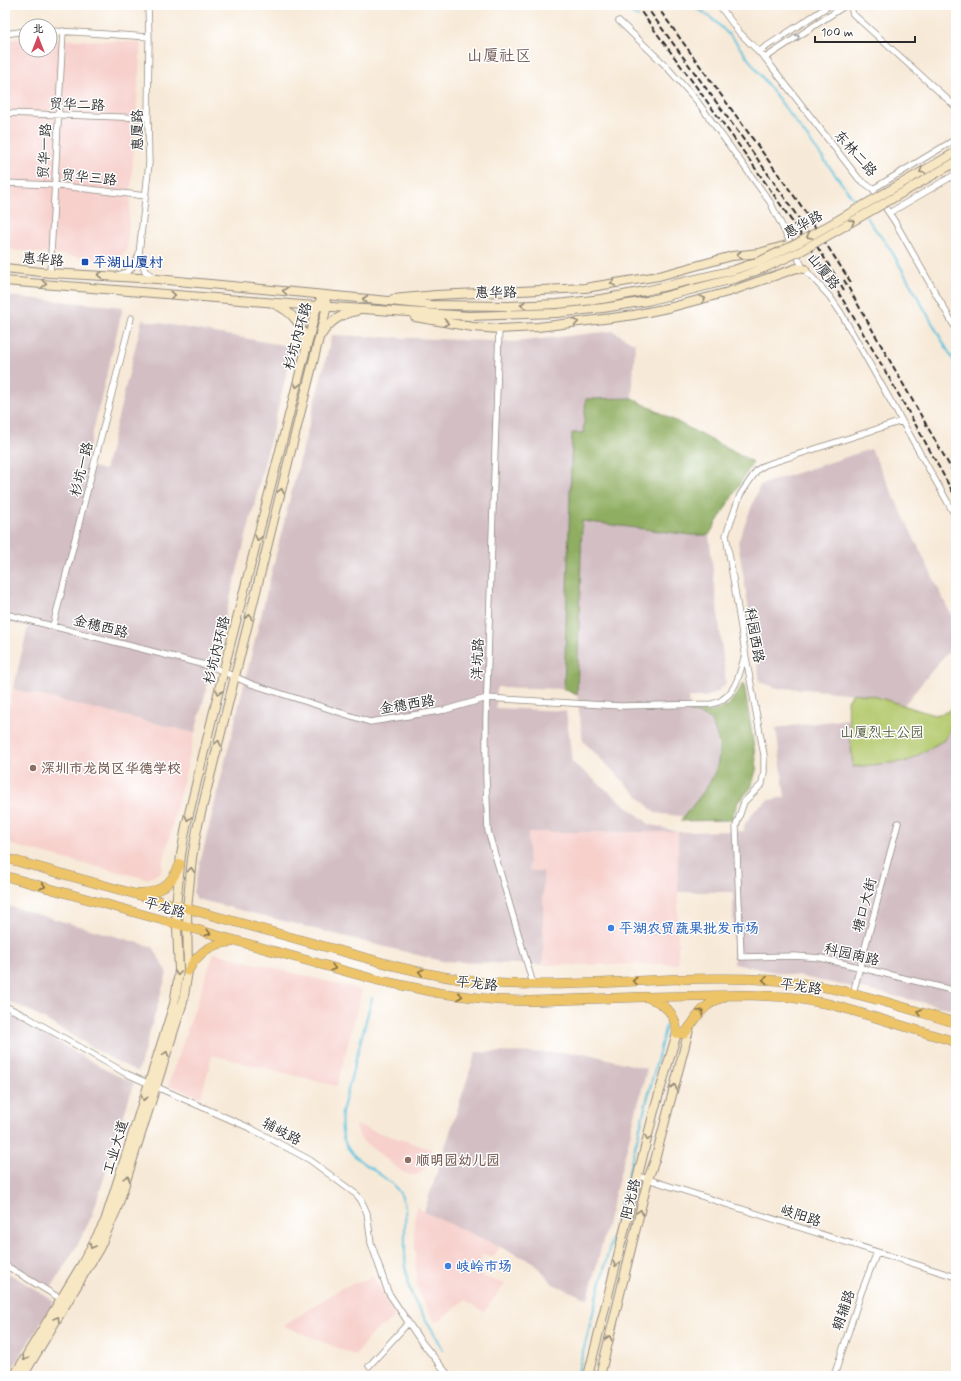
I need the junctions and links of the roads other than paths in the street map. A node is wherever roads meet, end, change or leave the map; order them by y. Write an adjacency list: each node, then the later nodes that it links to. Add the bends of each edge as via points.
1 (148, 5): 11 (street, 惠厦路)
2 (719, 5): 12 (street, 东林二路)
3 (830, 5): 12 (street)
4 (846, 5): 13 (street, one-way to 4)
5 (850, 5): 14 (street, via 852,14)
6 (619, 21): 27 (street, 山厦路, via 664,64 697,101 770,202)
7 (18, 32): 10 (street)
8 (58, 32): 9 (street)
9 (63, 32): 11 (street); 16 (street, 贸华一路)
10 (5, 34)
11 (149, 37): 17 (street, 惠厦路)
12 (758, 52): 13 (street, 东林二路)
13 (765, 58): 24 (street, 东林二路, via 859,178)
14 (956, 107)
15 (5, 113): 16 (street, 贸华二路)
16 (58, 115): 17 (street, 贸华二路); 23 (street, 贸华一路)
17 (148, 118): 25 (street, 惠厦路, via 149,163)
18 (956, 139): 24 (street)
19 (956, 152): 36 (street, 惠华路, one-way to 36, bridge, via 798,243 734,270 645,291 557,304 431,305)
20 (956, 162): 41 (street, 惠华路, one-way to 20, bridge, via 461,316 557,313 647,301 737,278 801,251)
21 (956, 174): 26 (street)
22 (5, 183): 23 (street, 贸华三路)
23 (54, 185): 25 (street, 贸华三路); 31 (street, 贸华一路)
24 (873, 189): 26 (street, 东林二路)
25 (146, 196): 28 (street, 惠厦路)
26 (889, 213): 44 (street, 东林二路)
27 (791, 244): 30 (street, 山厦路); 36 (street, one-way to 36, via 759,253 732,256 658,276 585,288 406,296)
28 (139, 254): 32 (street, via 132,269); 33 (street, via 145,270)
29 (5, 268): 31 (street, 惠华路)
30 (804, 269): 43 (street, one-way to 30, via 538,327 634,315 728,292 797,268); 47 (street, 山厦路, via 841,313)
31 (50, 273): 32 (street, 惠华路, one-way to 31)
32 (115, 276): 33 (street, 惠华路)
33 (157, 279): 35 (street, 惠华路, one-way to 33)
34 (5, 281): 37 (street, 惠华路, one-way to 37)
35 (324, 295): 36 (street, 惠华路, one-way to 35); 38 (street, 杉坑内环路); 39 (street, 杉坑内环路)
36 (382, 300)
37 (270, 302): 38 (street, 惠华路); 46 (street, via 291,314 298,322 304,336)
38 (317, 306): 39 (street, 惠华路); 46 (street, 杉坑内环路)
39 (327, 306): 40 (street, 惠华路); 45 (street, 杉坑内环路)
40 (363, 309): 41 (street, 惠华路); 45 (street, via 340,316)
41 (381, 310): 43 (street, one-way to 43, via 473,328)
42 (132, 318): 50 (street, 杉坑一路)
43 (499, 329): 54 (street, 洋坑路)
44 (956, 329)
45 (319, 340): 53 (street, 杉坑内环路, one-way to 45)
46 (305, 352): 52 (street, 杉坑内环路, one-way to 52)
47 (902, 421): 48 (street, 山厦路); 51 (street, 科园西路, via 765,464 757,470 740,496 726,535)
48 (956, 517)
49 (5, 614): 50 (street, 金穗西路)
50 (53, 626): 52 (street, 金穗西路)
51 (745, 652): 54 (street, 金穗西路, via 739,675 731,691 723,699 712,704 621,706); 65 (street, 科园西路, via 764,755 764,772 762,784 744,802 736,826)
52 (224, 672): 53 (street, 金穗西路); 57 (street, 杉坑内环路, one-way to 57, via 186,826)
53 (234, 676): 54 (street, 金穗西路, via 370,722 445,710); 61 (street, 杉坑内环路, one-way to 53, via 197,829)
54 (487, 698): 68 (street, 洋坑路, via 488,831)
55 (898, 823): 66 (street, 塘口大街)
56 (5, 858): 59 (main road, 平龙路)
57 (180, 864): 59 (main road, via 171,881 163,887 144,893); 60 (street, 杉坑内环路)
58 (5, 876): 62 (main road, 平龙路, one-way to 62)
59 (131, 893): 60 (main road, 平龙路)
60 (176, 906): 61 (main road, 平龙路); 62 (street, 工业大道)
61 (187, 909): 63 (street, 工业大道); 68 (main road, 平龙路, one-way to 61, via 491,983 428,974)
62 (177, 925): 63 (main road, 平龙路); 78 (street, 工业大道, one-way to 78, via 176,995)
63 (187, 927): 64 (main road, 平龙路, one-way to 64); 67 (street, 工业大道)
64 (244, 943): 67 (main road, via 226,942 211,946 198,955); 72 (main road, 平龙路, one-way to 72, via 377,980 439,993 530,1001)
65 (741, 957): 66 (street, 科园南路, via 821,958)
66 (860, 968): 69 (street, 科园南路); 70 (street, 塘口大街)
67 (188, 970): 78 (street, 工业大道, one-way to 67, via 183,1002)
68 (533, 984): 70 (main road, 平龙路, one-way to 68, via 771,980 701,979)
69 (956, 991)
70 (853, 993): 74 (main road, 平龙路, one-way to 70)
71 (731, 995): 72 (main road, 平龙路); 75 (main road, one-way to 71, via 709,1004); 77 (main road, 平龙路, via 783,997 823,1003)
72 (643, 997): 76 (main road, via 658,1002 670,1012)
73 (5, 1006): 78 (street, 辅岐路)
74 (956, 1023)
75 (689, 1030): 76 (main road, via 684,1034); 80 (street, 阳光路, one-way to 75)
76 (677, 1033): 79 (street, 阳光路, one-way to 79)
77 (956, 1042)
78 (152, 1085): 84 (street, 工业大道, one-way to 78, via 111,1223); 85 (street, 工业大道, one-way to 85, via 105,1221); 86 (street, 辅岐路, via 240,1123 300,1155 357,1195 367,1213 371,1243 385,1286)
79 (638, 1176): 80 (street, 岐阳路); 91 (street, 阳光路, one-way to 91)
80 (648, 1179): 81 (street, 岐阳路); 92 (street, 阳光路, one-way to 80)
81 (877, 1252): 83 (street, 岐阳路); 93 (street, 朝辅路)
82 (5, 1265): 85 (street)
83 (956, 1277)
84 (71, 1297): 85 (street); 89 (street, 工业大道, one-way to 84)
85 (61, 1299): 88 (street, 工业大道, one-way to 88)
86 (408, 1323): 87 (street); 90 (street, 辅岐路)
87 (369, 1366)
88 (14, 1376)
89 (23, 1376)
90 (449, 1376)
91 (588, 1376)
92 (600, 1376)
93 (834, 1376)

